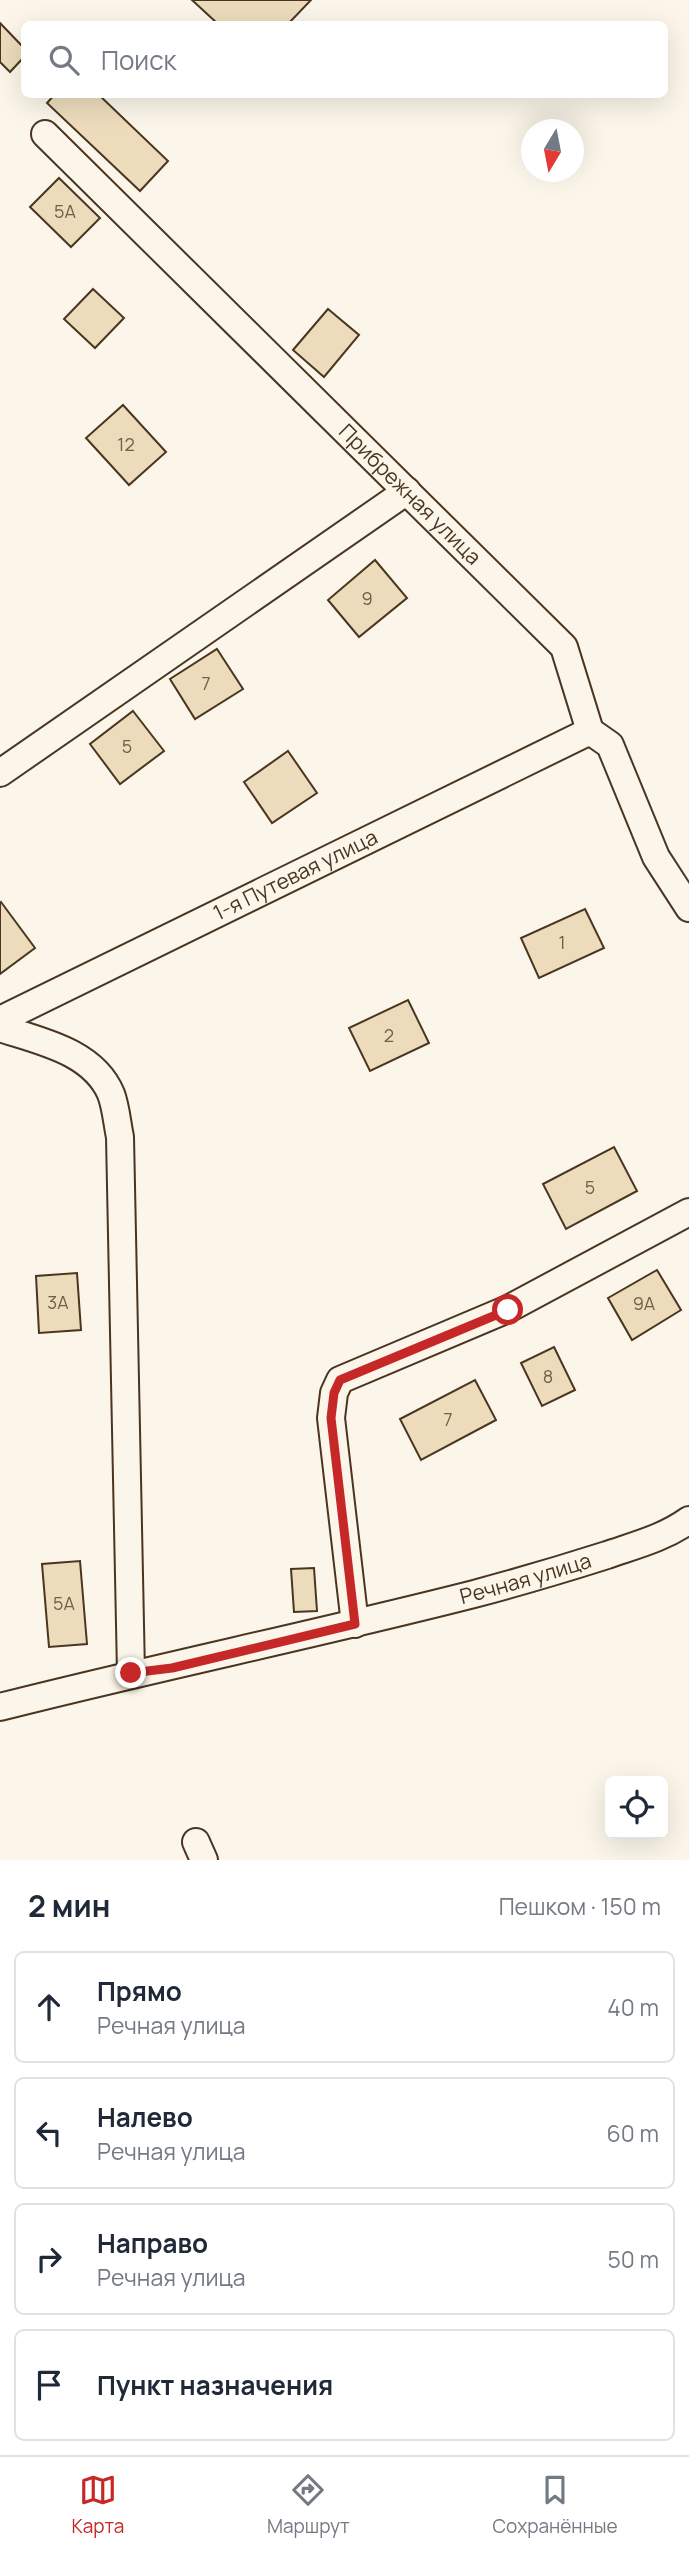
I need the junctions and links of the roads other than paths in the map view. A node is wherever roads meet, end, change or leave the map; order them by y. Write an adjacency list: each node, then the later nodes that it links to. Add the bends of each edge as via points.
1 (44, 134): 2 (street, Прибрежная улица)
2 (408, 491): 3 (street, Прибрежная улица, via 564,647); 4 (street)
3 (590, 731): 5 (street, Прибрежная улица, via 610,745 656,857); 6 (street, 1-я Путевая улица)
4 (0, 774)
5 (689, 908)
6 (0, 1020)
7 (0, 1028): 11 (street, via 62,1049 90,1065 111,1093 120,1137)
8 (689, 1212): 10 (street, via 508,1310 340,1380 331,1418)
9 (689, 1520): 10 (street, Речная улица, via 670,1534 539,1577)
10 (355, 1624): 11 (street, Речная улица, via 172,1668)
11 (131, 1673): 12 (street, Речная улица)
12 (0, 1707)

